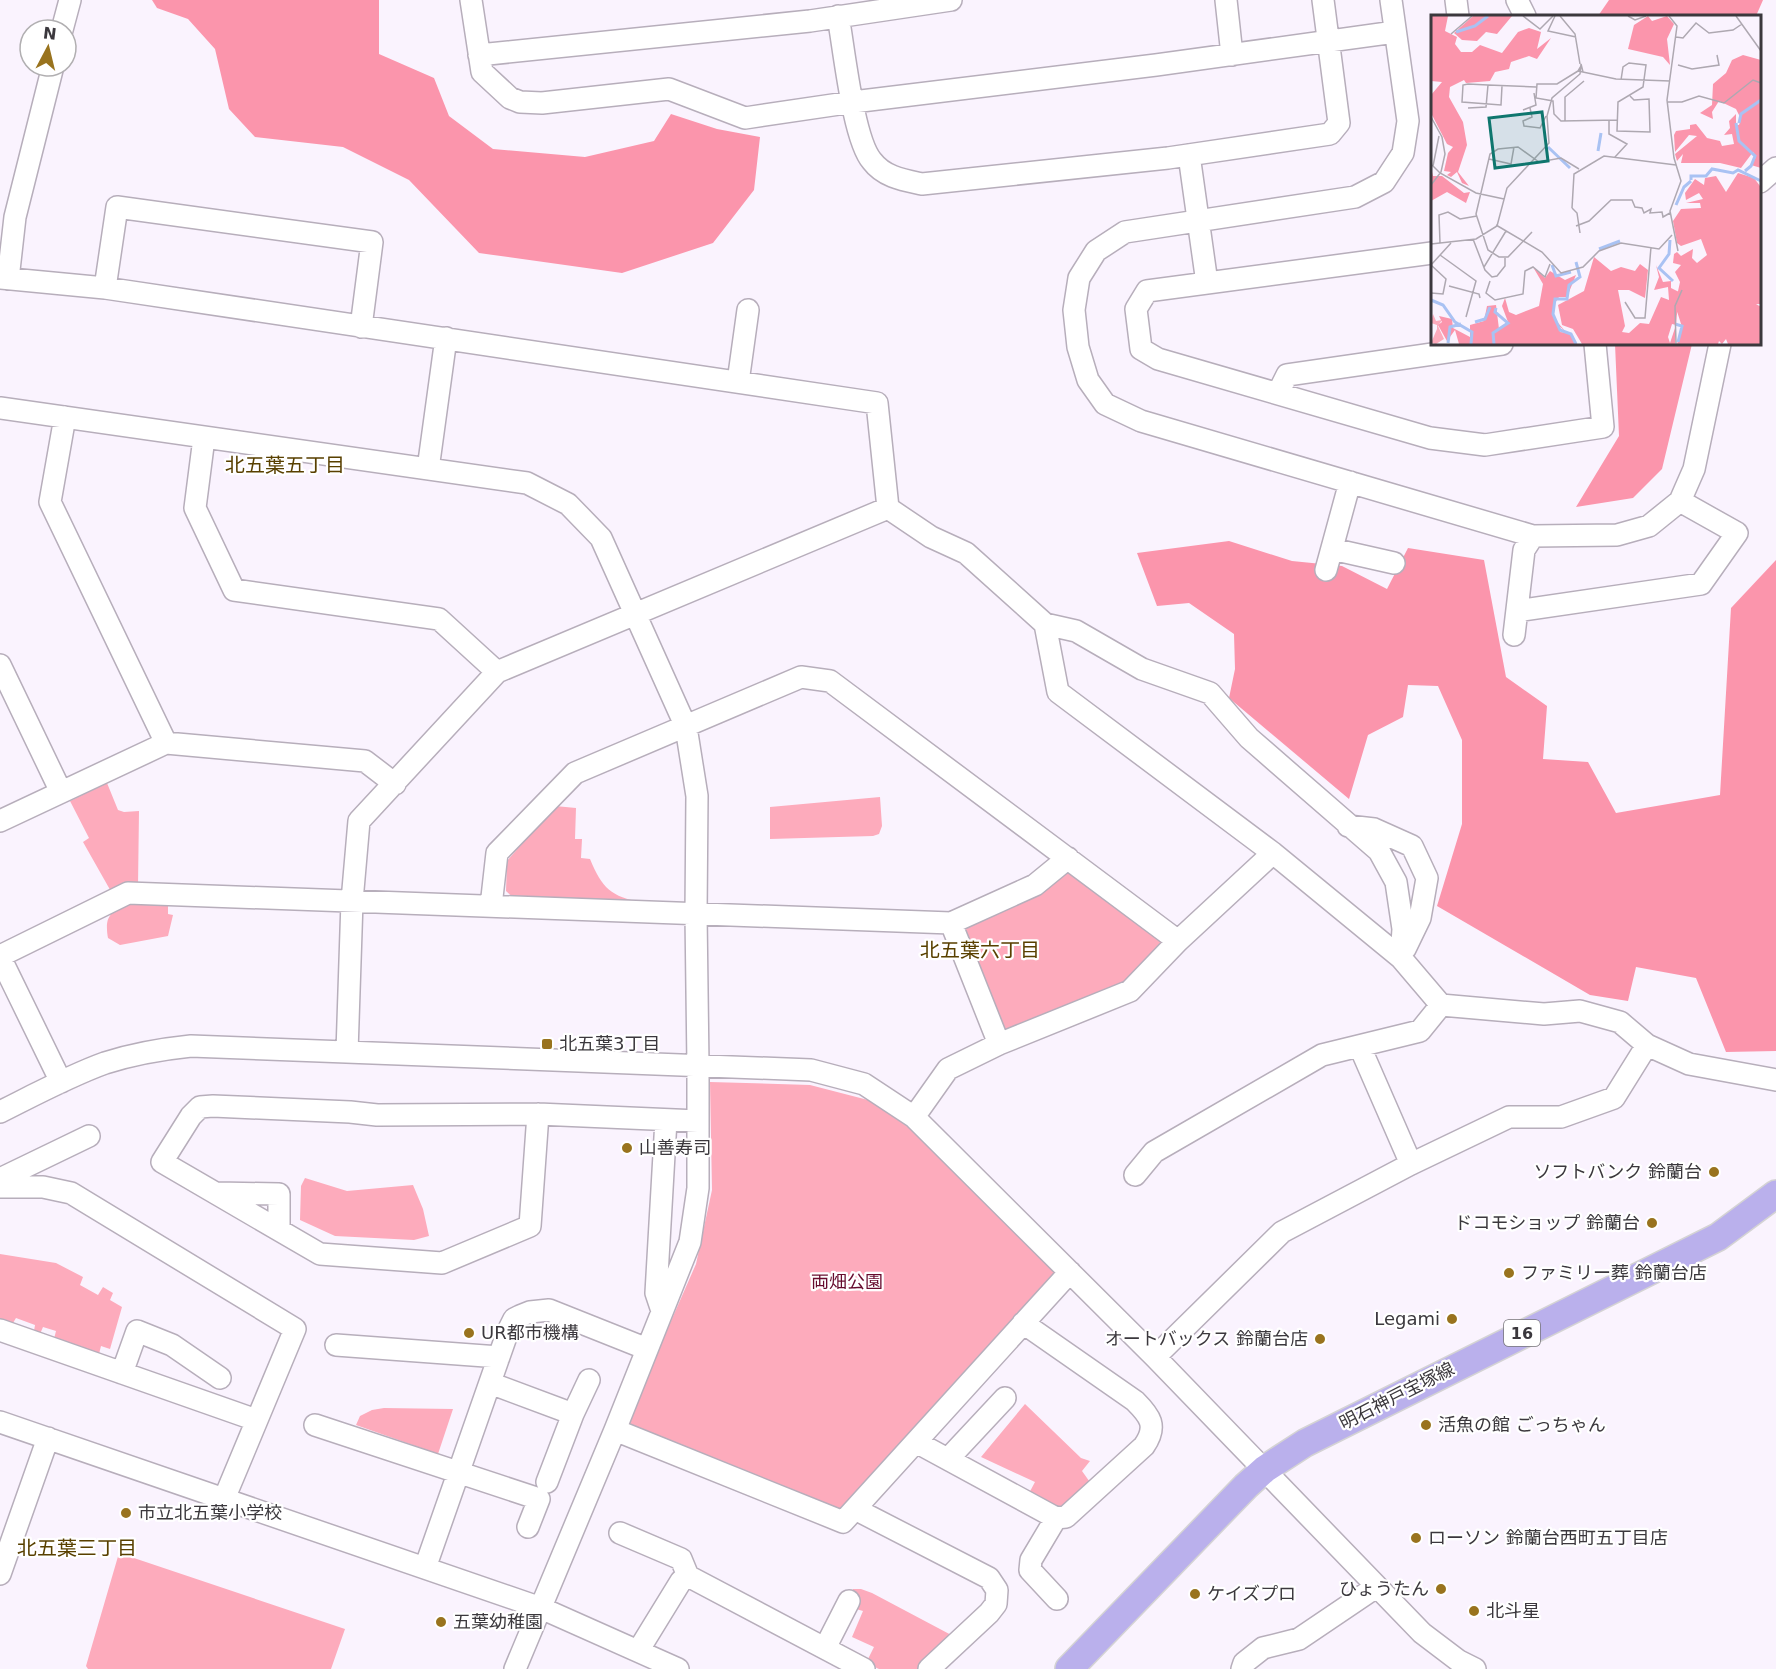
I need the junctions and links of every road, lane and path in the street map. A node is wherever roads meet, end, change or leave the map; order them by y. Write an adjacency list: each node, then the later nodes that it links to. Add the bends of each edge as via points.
1 (70, 0): 12 (street)
2 (471, 0): 15 (street)
3 (951, 0): 11 (street)
4 (1226, 0): 16 (street)
5 (1323, 0): 14 (street)
6 (1391, 0): 13 (street)
7 (1456, 0): 9 (street)
8 (1517, 0): 10 (street)
9 (1458, 15)
10 (1524, 15)
11 (838, 16): 15 (street); 18 (street)
12 (65, 18)
13 (1395, 32): 14 (street); 22 (street, via 1408,121 1403,153 1384,182 1355,197)
14 (1329, 41): 16 (street); 19 (street, via 1339,123 1330,134)
15 (479, 55): 18 (street, via 482,72 510,98 520,102 669,89 745,118)
16 (1232, 55): 18 (street)
17 (50, 78): 24 (street)
18 (853, 102): 19 (street, via 861,142 871,161 900,180 922,184)
19 (1189, 156): 22 (street)
20 (1776, 168): 21 (street)
21 (1761, 181)
22 (1198, 220): 25 (street); 39 (street, via 1125,232 1096,251 1079,278 1074,310 1078,347 1088,380 1105,404 1141,421)
23 (1431, 253): 25 (street)
24 (4, 278): 26 (street)
25 (1207, 283): 34 (street, via 1147,291 1136,309 1141,350 1158,359)
26 (105, 288): 28 (street); 28 (street, via 117,207 372,242)
27 (748, 310): 33 (street)
28 (361, 327): 29 (street)
29 (446, 338): 33 (street); 38 (street)
30 (1495, 345): 34 (street, via 1287,375)
31 (1595, 345): 34 (street, via 1603,427 1485,445 1430,438)
32 (1720, 345): 40 (street, via 1694,469)
33 (738, 382): 41 (street, via 877,403)
34 (1278, 393)
35 (0, 408): 36 (street)
36 (65, 417): 37 (street); 53 (street, via 50,502)
37 (204, 438): 38 (street); 51 (street, via 195,508 234,590 439,619)
38 (428, 469): 47 (street, via 527,483 568,504 601,538)
39 (1350, 482): 42 (street); 43 (street)
40 (1680, 501): 42 (street, via 1649,526 1617,535); 46 (street, via 1737,533 1701,584)
41 (888, 508): 47 (street); 48 (street, via 932,537 966,553)
42 (1533, 536): 46 (street, via 1524,550)
43 (1332, 549): 44 (street); 45 (street)
44 (1394, 563)
45 (1326, 570)
46 (1517, 611): 49 (street)
47 (636, 613): 51 (street); 52 (street)
48 (1045, 624): 57 (street, via 1076,631 1142,669 1210,693 1249,738); 58 (street, via 1058,692)
49 (1514, 635)
50 (0, 665): 55 (street)
51 (496, 672): 54 (street)
52 (686, 727): 59 (street, via 801,677 830,681); 61 (street, via 574,773 497,853); 62 (street, via 697,796)
53 (166, 742): 54 (street, via 365,761); 55 (street)
54 (394, 784): 60 (street, via 359,821)
55 (61, 792): 56 (street)
56 (0, 821)
57 (1348, 826): 66 (street, via 1379,852 1396,882 1403,929); 66 (street, via 1374,828 1412,846 1427,878 1420,918)
58 (1273, 853): 64 (street); 66 (street)
59 (1068, 858): 63 (street, via 1035,885); 64 (street)
60 (352, 901): 61 (street); 65 (street, via 128,893); 71 (street)
61 (491, 906): 62 (street)
62 (696, 914): 63 (street); 72 (street)
63 (951, 923): 68 (street)
64 (1178, 941): 68 (street, via 1130,991)
65 (0, 956): 74 (street)
66 (1401, 958): 67 (street)
67 (1441, 1005): 69 (street, via 1544,1014 1580,1011 1620,1022); 70 (street, via 1420,1031)
68 (999, 1044): 77 (street, via 948,1069)
69 (1647, 1045): 73 (street, via 1689,1064); 81 (street, via 1614,1098 1562,1118 1509,1117)
70 (1360, 1047): 81 (street); 82 (street, via 1322,1055 1154,1152)
71 (347, 1052): 72 (street); 74 (street, via 191,1046 129,1056)
72 (698, 1066): 77 (street, via 830,1074 864,1084); 79 (street)
73 (1776, 1080)
74 (61, 1082): 75 (street)
75 (0, 1112)
76 (538, 1114): 78 (street); 85 (street, via 377,1115 200,1107 190,1116 162,1162); 87 (street, via 530,1226 442,1263 320,1254)
77 (914, 1117): 88 (street)
78 (666, 1120): 79 (street); 89 (street, via 656,1293)
79 (698, 1120): 89 (street, via 698,1188 690,1242)
80 (89, 1136): 83 (street)
81 (1411, 1164): 95 (street, via 1282,1232)
82 (1135, 1175)
83 (0, 1179)
84 (0, 1187): 102 (street, via 43,1187 71,1193 295,1329)
85 (217, 1193): 87 (street); 87 (street, via 279,1194)
86 (1776, 1194): 109 (main road, 明石神戸宝塚線 / 16, via 1718,1237 1367,1410)
87 (279, 1230)
88 (1070, 1272): 90 (street); 95 (street)
89 (662, 1311): 93 (street)
90 (1023, 1323): 107 (street); 114 (street, via 1135,1401 1147,1413 1152,1426 1143,1446 1066,1517)
91 (0, 1330): 96 (street)
92 (336, 1345): 94 (street)
93 (647, 1349): 94 (street, via 549,1310 514,1319); 105 (street)
94 (499, 1357): 99 (street)
95 (1155, 1357): 109 (street)
96 (122, 1373): 97 (street, via 137,1331 172,1345); 102 (street)
97 (220, 1378)
98 (589, 1380): 101 (street)
99 (490, 1383): 101 (street); 110 (street)
100 (1005, 1398): 108 (street)
101 (573, 1414): 111 (street)
102 (256, 1419): 112 (street)
103 (0, 1422): 106 (street)
104 (315, 1425): 110 (street)
105 (615, 1430): 113 (street, via 843,1522); 123 (street)
106 (48, 1438): 112 (street); 118 (street)
107 (916, 1442): 108 (street); 113 (street)
108 (948, 1459): 114 (street)
109 (1265, 1469): 120 (street); 131 (main road, 明石神戸宝塚線 / 16)
110 (459, 1472): 115 (street, via 539,1499); 117 (street)
111 (547, 1482)
112 (224, 1499): 117 (street)
113 (855, 1509): 130 (street, via 989,1578 997,1590 996,1604 989,1613)
114 (1056, 1518): 121 (street, via 1031,1560 1030,1570)
115 (528, 1527)
116 (620, 1533): 119 (street, via 681,1559)
117 (425, 1568): 123 (street)
118 (0, 1574)
119 (688, 1576): 124 (street); 125 (street, via 681,1581)
120 (1376, 1587): 126 (street, via 1422,1634); 132 (street, via 1299,1639 1263,1648)
121 (1057, 1599)
122 (849, 1601): 124 (street)
123 (541, 1608): 125 (street); 127 (street)
124 (825, 1648): 129 (street)
125 (638, 1651): 128 (street)
126 (1463, 1666)
127 (515, 1669)
128 (678, 1669)
129 (864, 1669)
130 (929, 1669)
131 (1070, 1669)
132 (1242, 1669)

